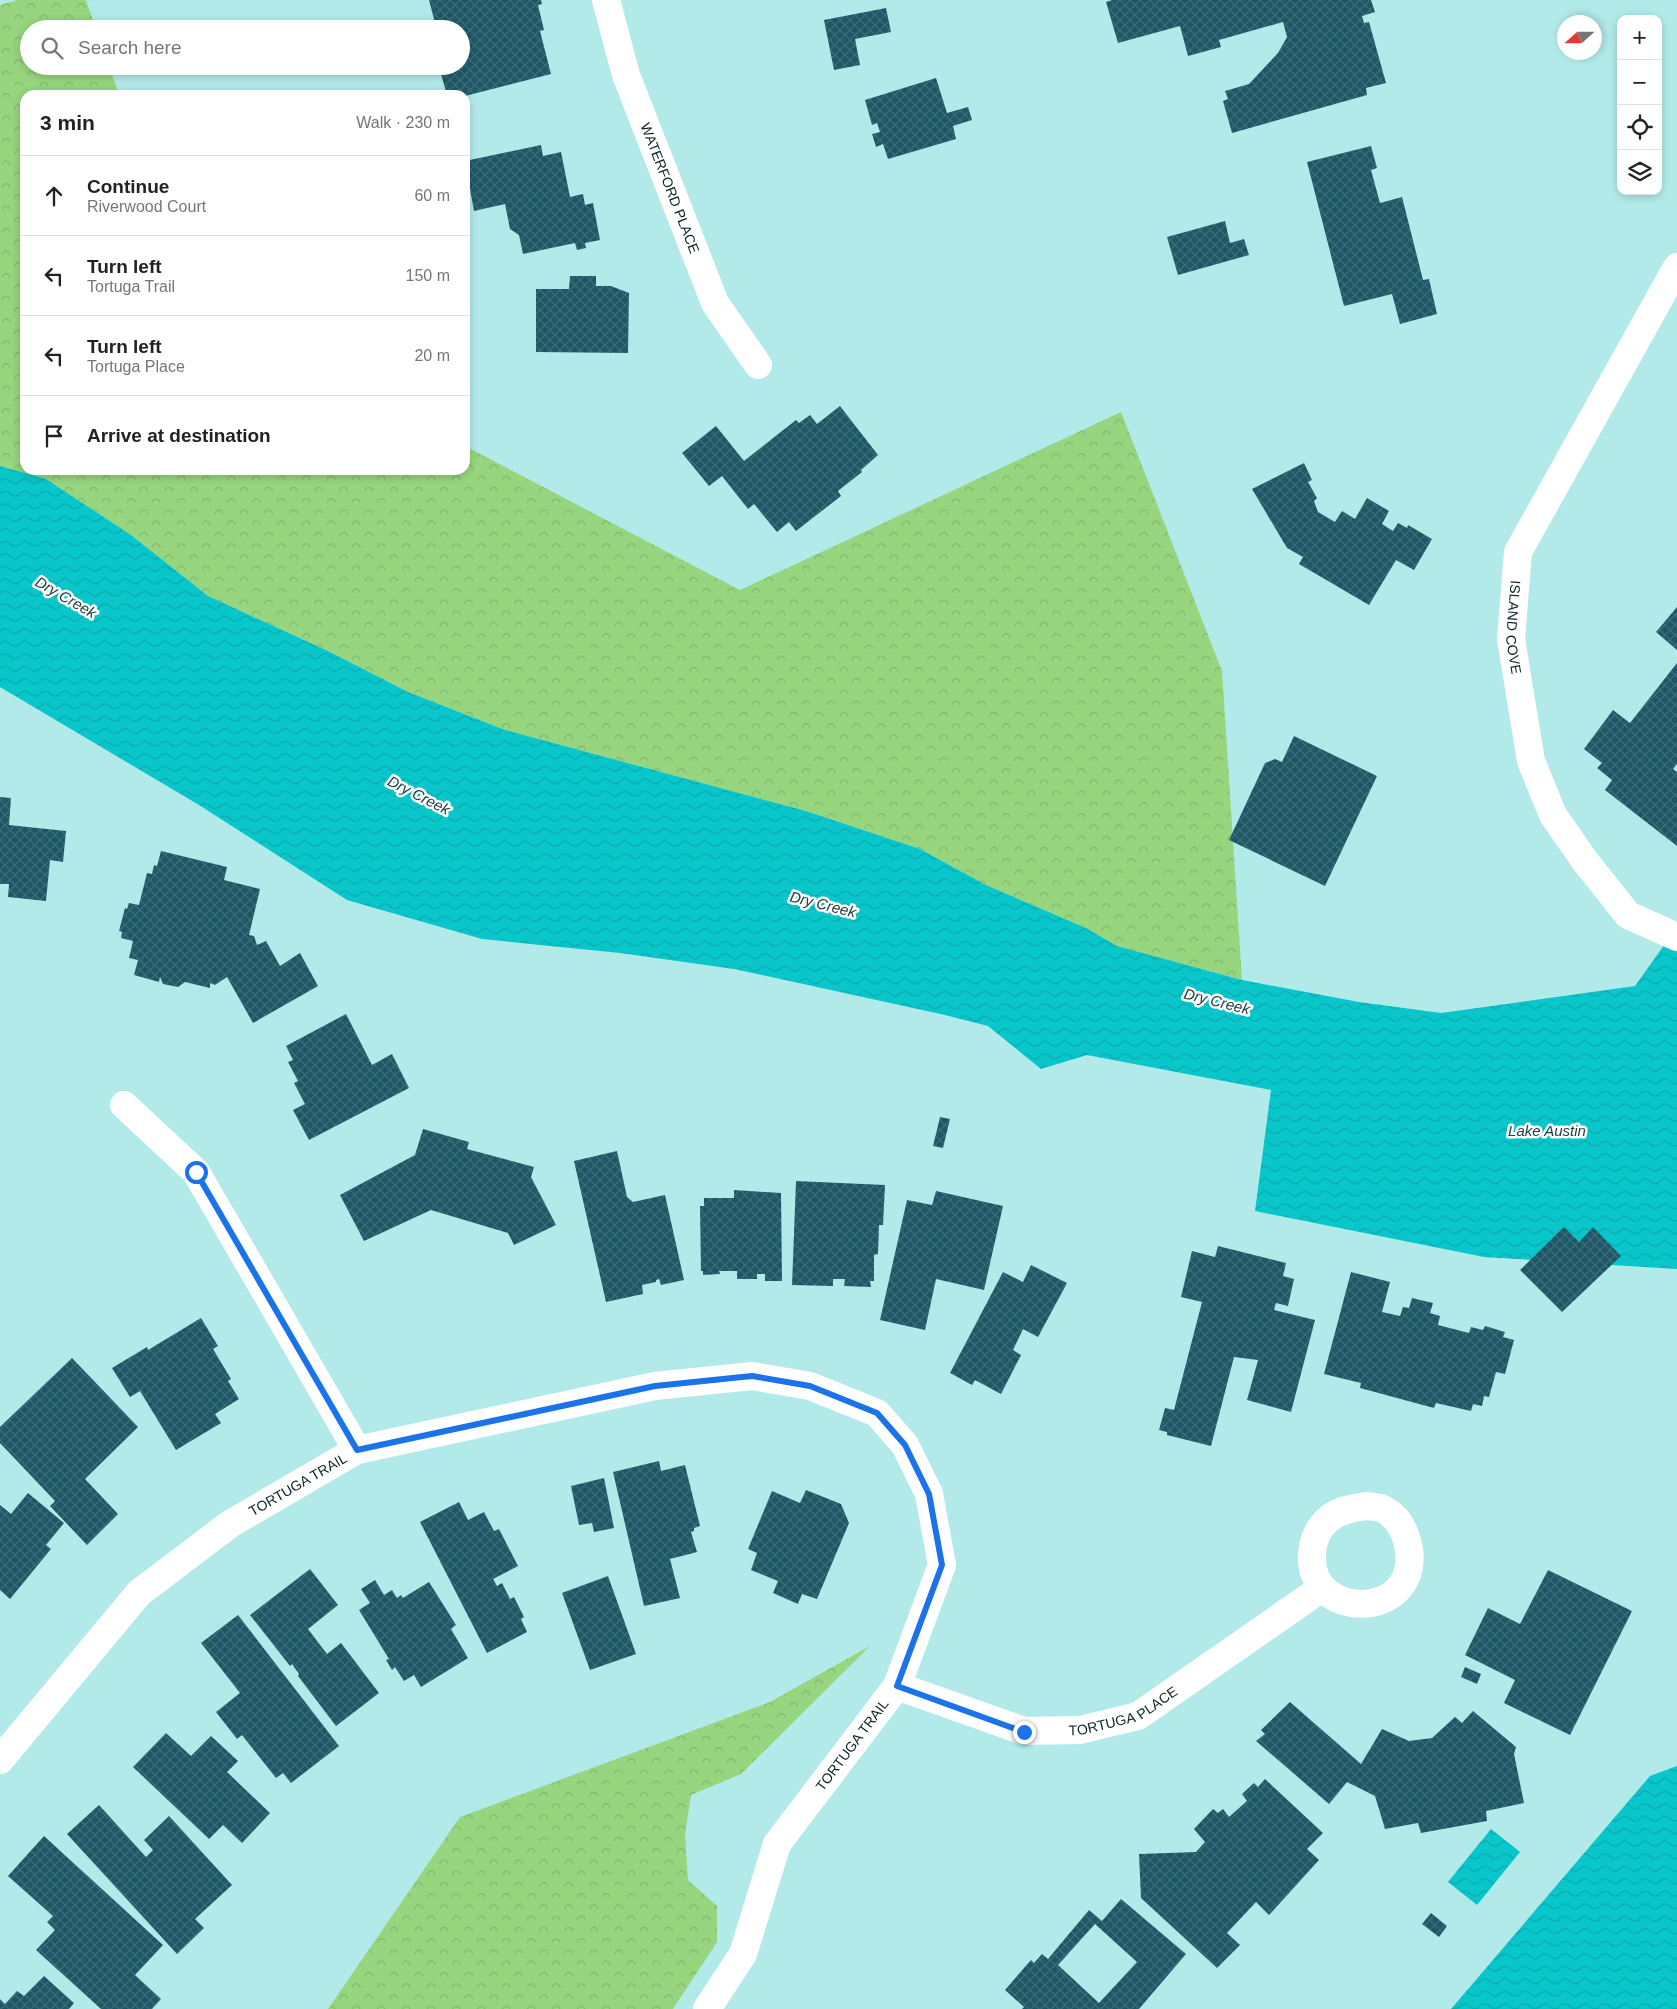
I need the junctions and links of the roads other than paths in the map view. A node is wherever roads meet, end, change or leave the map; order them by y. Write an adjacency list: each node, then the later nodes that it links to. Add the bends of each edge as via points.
1 (606, 0): 3 (street, WATERFORD PLACE, via 626,75 715,303)
2 (1677, 267): 4 (street, ISLAND COVE, via 1518,552 1511,639 1531,762 1554,815 1628,915)
3 (758, 365)
4 (1677, 937)
5 (124, 1105): 6 (street, via 196,1172)
6 (357, 1450): 8 (street, TORTUGA TRAIL, via 655,1386 752,1376 810,1386 877,1413 905,1445 929,1494 942,1565); 9 (street, TORTUGA TRAIL, via 230,1524 139,1592)
7 (1322, 1588): 8 (street, TORTUGA PLACE, via 1138,1716 1080,1730 1024,1732)
8 (897, 1686): 10 (street, TORTUGA TRAIL, via 777,1844 743,1954)
9 (0, 1760)
10 (707, 2009)

